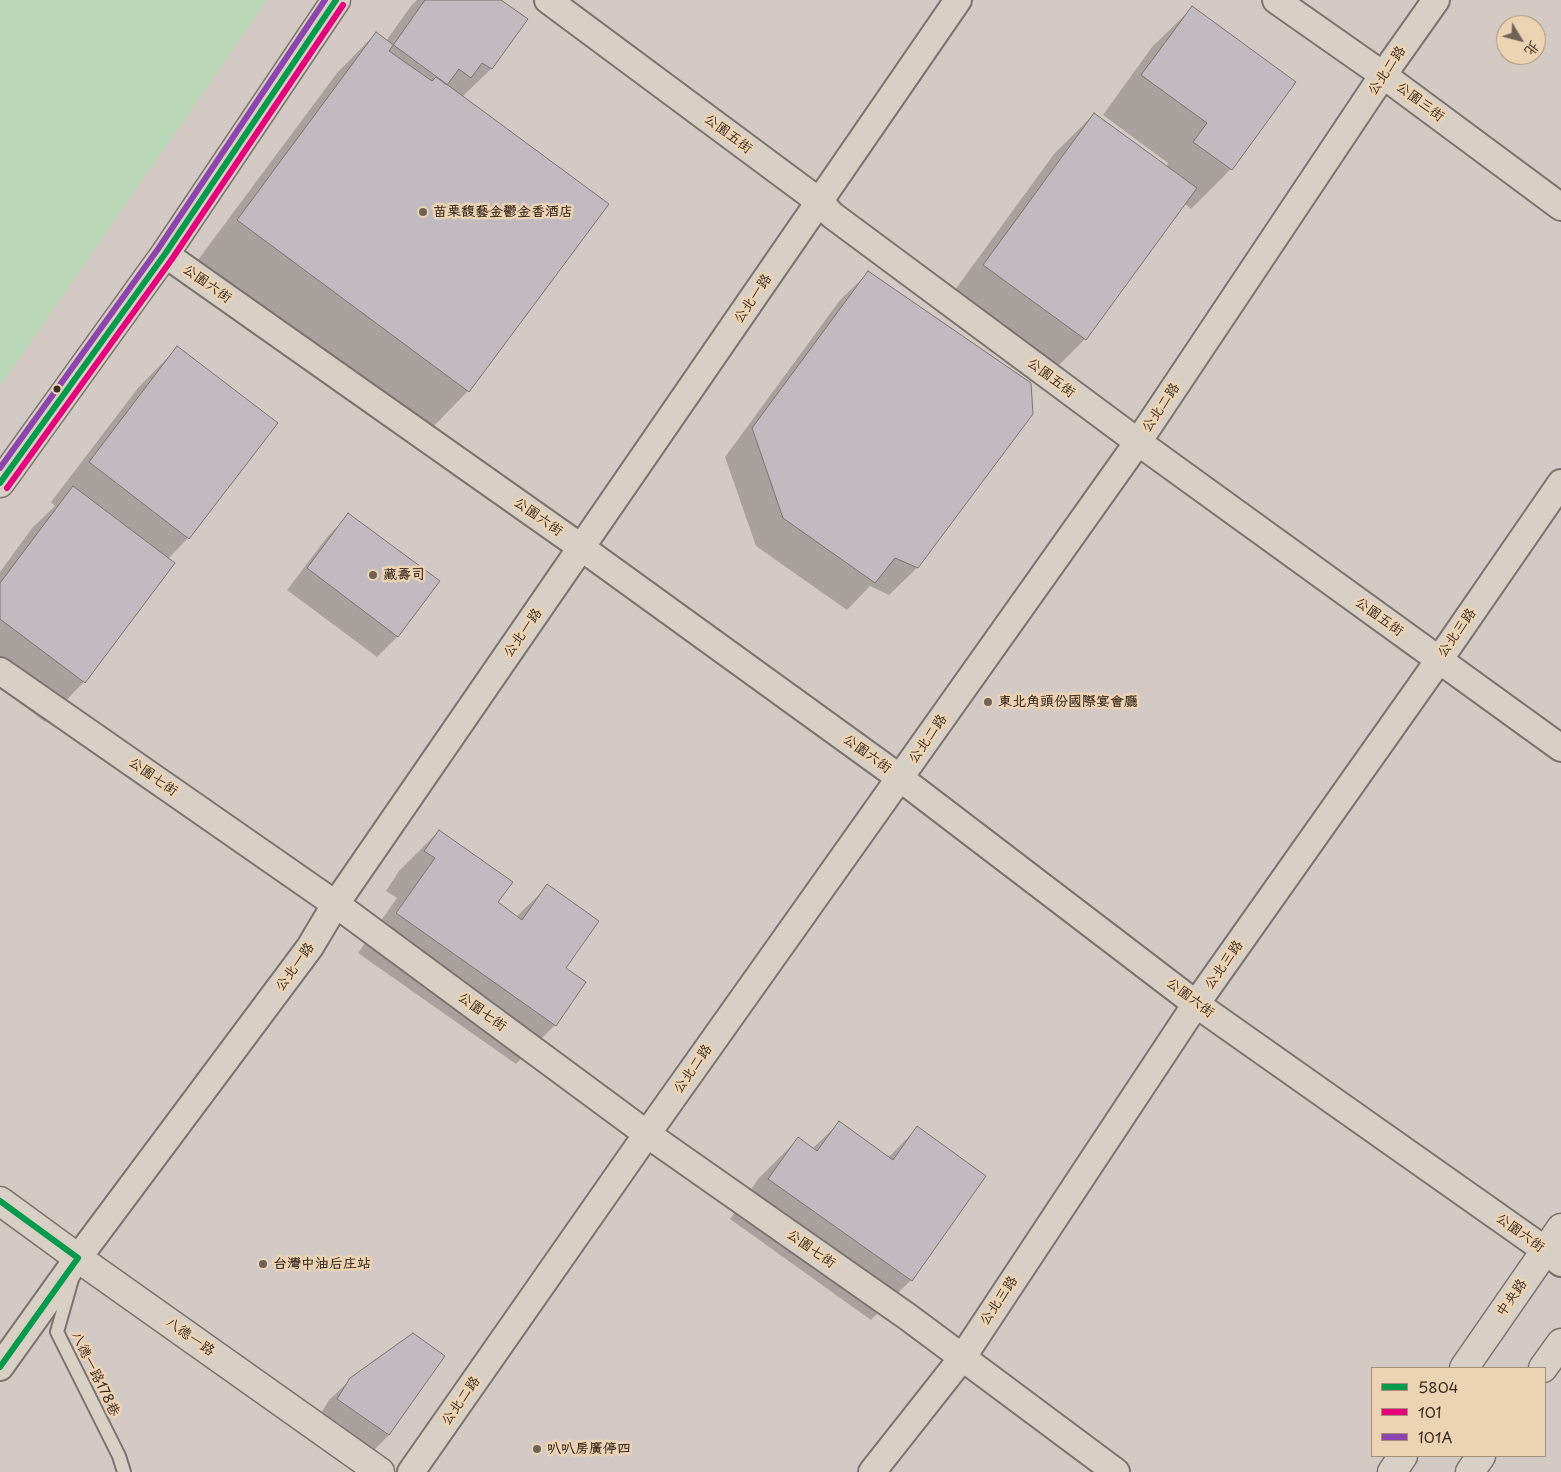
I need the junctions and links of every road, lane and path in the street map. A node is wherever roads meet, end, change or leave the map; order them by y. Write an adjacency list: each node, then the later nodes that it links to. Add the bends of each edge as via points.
1 (336, 0): 9 (street)
2 (548, 0): 7 (street, 公園五街)
3 (958, 0): 7 (street, 公北一路)
4 (1276, 0): 6 (street, 公園三街)
5 (1436, 0): 6 (street, 公北二路)
6 (1383, 75): 8 (street, 公園三街); 10 (street, 公北二路)
7 (820, 202): 10 (street, 公園五街, via 832,215); 13 (street, 公北一路)
8 (1561, 207)
9 (165, 254): 11 (street); 13 (street, 公園六街)
10 (1138, 442): 14 (street, 公園五街); 17 (street, 公北二路)
11 (0, 483)
12 (1561, 483): 14 (street, 公北三路)
13 (582, 548): 17 (street, 公園六街); 18 (street, 公北一路)
14 (1439, 660): 16 (street, 公園五街); 19 (street, 公北三路)
15 (0, 671): 18 (street, 公園七街)
16 (1561, 748)
17 (900, 778): 19 (street, 公園六街); 20 (street, 公北二路)
18 (334, 904): 20 (street, 公園七街); 24 (street, 公北一路, via 310,947)
19 (1196, 1004): 23 (street, 公園六街); 26 (street, 公北三路)
20 (647, 1134): 26 (street, 公園七街); 34 (street, 公北二路)
21 (0, 1201): 24 (street, 八德一路)
22 (1561, 1228): 23 (street, 中央路)
23 (1553, 1257): 28 (street, 中央路)
24 (78, 1258): 27 (street, 公北一路); 32 (lane, 八德一路178巷, via 58,1332); 33 (street, 八德一路)
25 (1561, 1343): 29 (street)
26 (962, 1358): 35 (street, 公北三路); 36 (street, 公園七街)
27 (0, 1367)
28 (1465, 1367)
29 (1544, 1367)
30 (1402, 1457): 37 (street)
31 (1480, 1457): 38 (street)
32 (124, 1472)
33 (380, 1472)
34 (411, 1472)
35 (872, 1472)
36 (1116, 1472)
37 (1392, 1472)
38 (1470, 1472)

